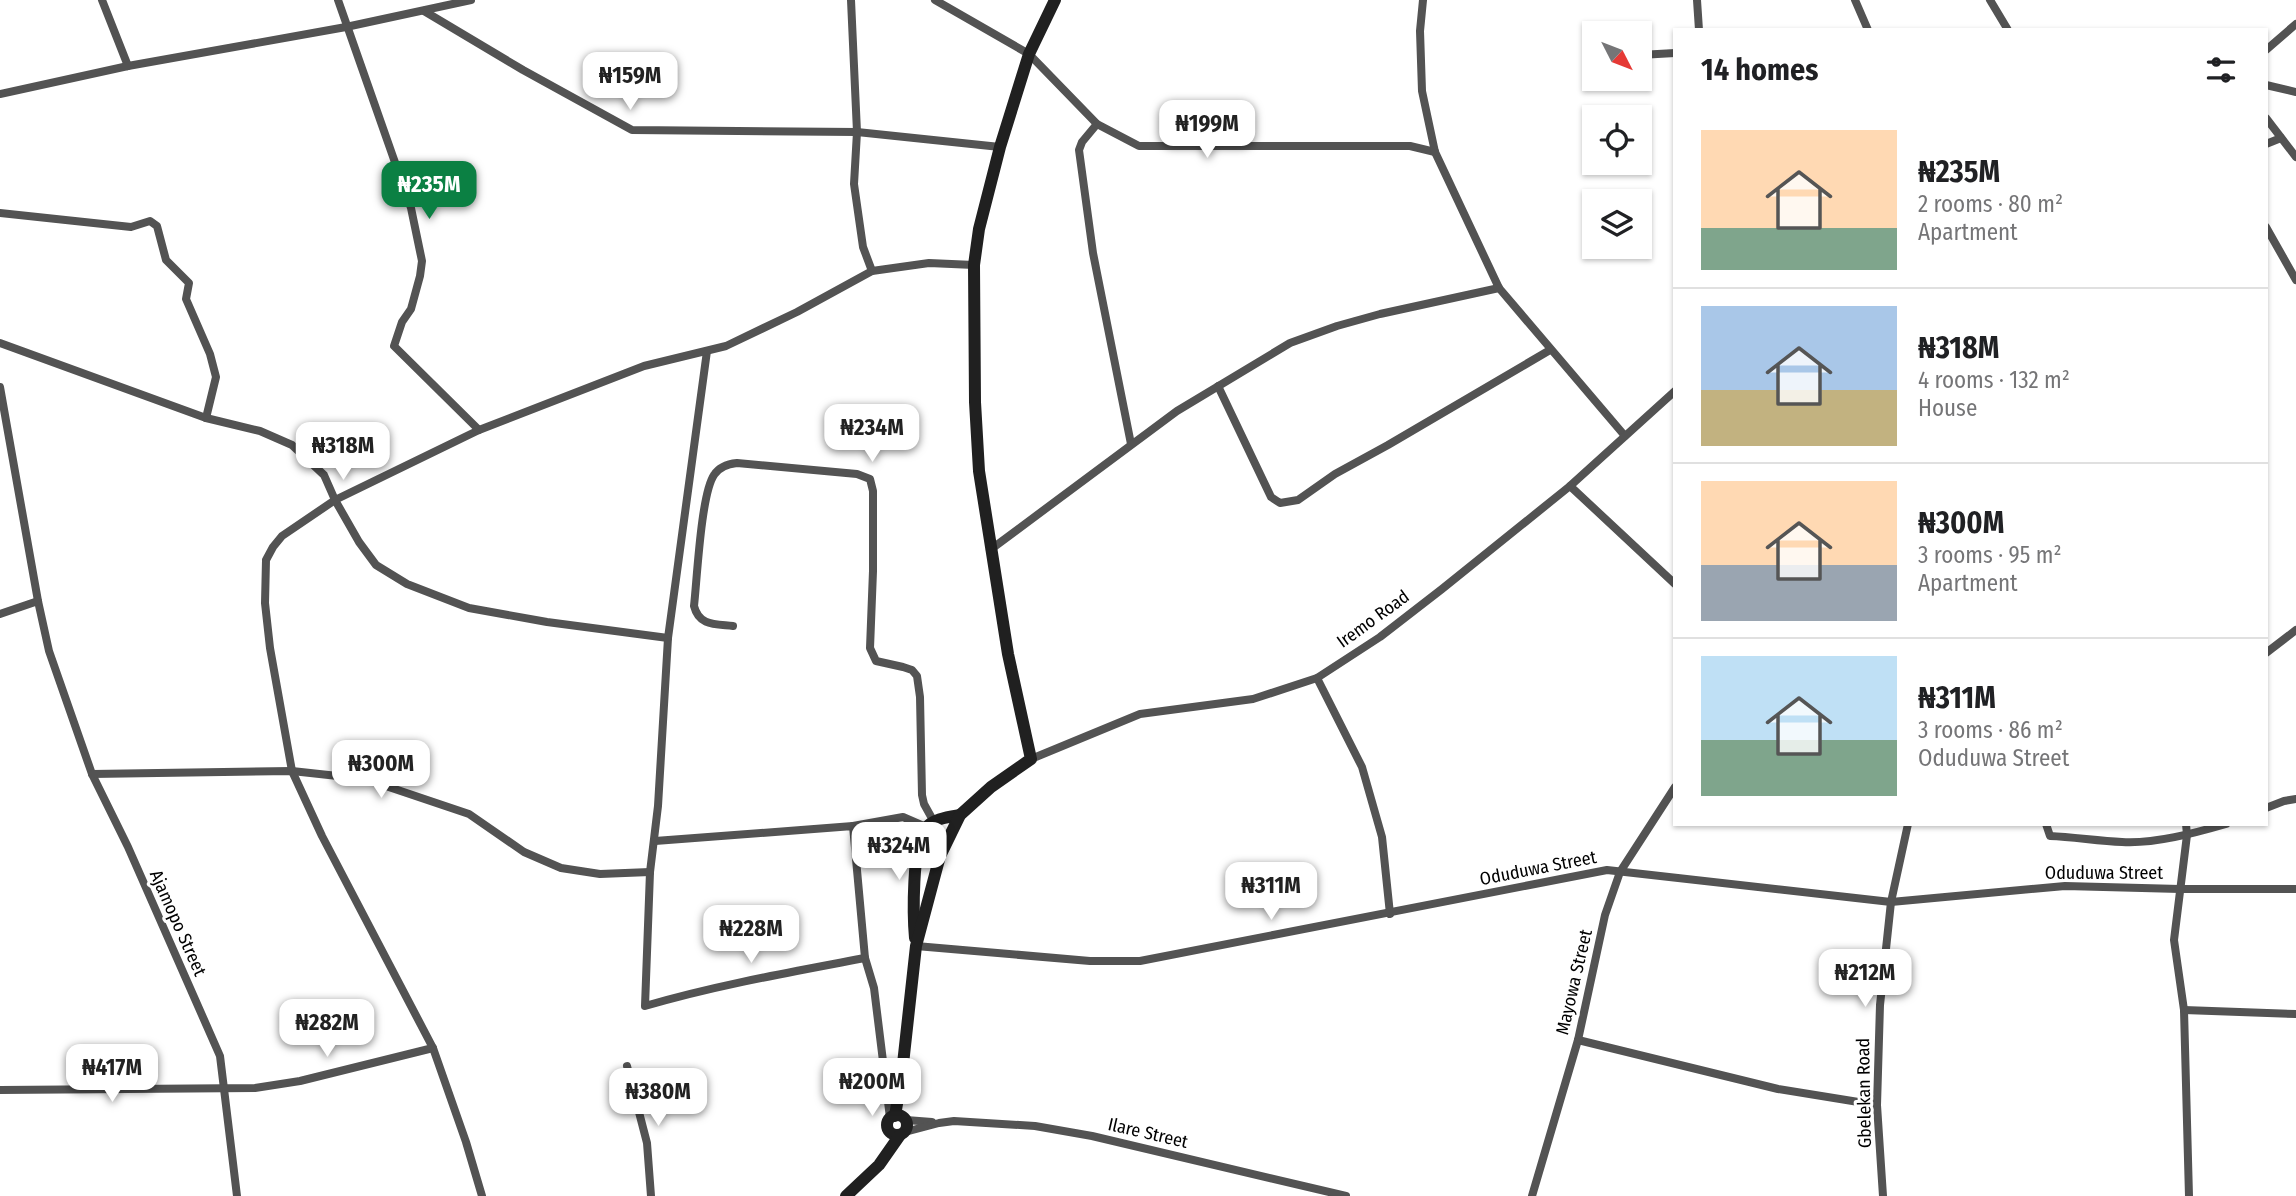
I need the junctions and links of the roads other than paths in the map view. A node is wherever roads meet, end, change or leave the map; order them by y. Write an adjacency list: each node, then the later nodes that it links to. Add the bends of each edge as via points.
1 (102, 0): 22 (street)
2 (338, 0): 14 (street)
3 (471, 0): 11 (street)
4 (851, 0): 28 (street)
5 (935, 0): 20 (street)
6 (1055, 0): 20 (street)
7 (1423, 0): 32 (street, via 1422,91)
8 (1697, 0): 15 (street)
9 (1855, 0): 16 (street)
10 (1990, 0): 17 (street)
11 (451, 3): 12 (street)
12 (424, 12): 14 (street); 28 (street, via 632,130)
13 (2296, 24): 18 (street)
14 (346, 27): 22 (street); 47 (street, via 411,208 422,261 411,309 394,346)
15 (1699, 28)
16 (1867, 28)
17 (2007, 28)
18 (2268, 48)
19 (1673, 53): 21 (street)
20 (1029, 54): 27 (street); 31 (street)
21 (1652, 54)
22 (128, 66): 25 (street)
23 (2268, 85): 24 (street)
24 (2296, 92)
25 (0, 94)
26 (2268, 121): 29 (street)
27 (1097, 124): 32 (street, via 1139,146 1410,146); 49 (street, via 1079,150 1093,253)
28 (857, 132): 31 (street); 37 (street, via 854,184 863,247)
29 (2281, 138): 30 (street); 33 (street)
30 (2268, 143)
31 (1000, 147): 36 (street)
32 (1434, 152): 39 (street)
33 (2296, 157)
34 (0, 213): 46 (street, via 131,227 150,221 157,226 166,260 189,283 186,299 213,365 216,377)
35 (2268, 231): 38 (street)
36 (974, 265): 37 (street, via 929,263); 52 (street, via 975,402)
37 (872, 271): 42 (street, via 749,335)
38 (2296, 280)
39 (1499, 288): 41 (street); 43 (street, via 1337,326 1290,343)
40 (0, 344): 46 (street)
41 (1550, 350): 43 (street, via 1288,503 1271,497); 48 (street)
42 (707, 351): 47 (street, via 644,366); 58 (street)
43 (1218, 386): 49 (street)
44 (0, 387): 54 (street, Ajamopo Street)
45 (1673, 393): 48 (street, Iremo Road)
46 (206, 418): 51 (street, via 260,431 292,445 324,475)
47 (479, 430): 51 (street)
48 (1625, 436): 50 (street, Iremo Road)
49 (1132, 444): 52 (street)
50 (1570, 486): 53 (street); 60 (street, Iremo Road, via 1380,637)
51 (335, 500): 58 (street, via 376,565 407,584 469,608); 62 (street, via 282,536 266,560 270,648)
52 (990, 550): 61 (street)
53 (1673, 582)
54 (38, 601): 55 (street); 63 (street, Ajamopo Street, via 49,651)
55 (0, 614)
56 (733, 626): 68 (street, via 705,623 694,606 705,509 715,473 737,463 870,479 870,648 876,661 912,670 917,676 922,795)
57 (2296, 630): 59 (street)
58 (668, 638): 75 (street)
59 (2268, 651)
60 (1317, 678): 61 (street, Iremo Road, via 1252,699 1140,714); 83 (street, via 1362,766 1382,837)
61 (1031, 760): 67 (street)
62 (292, 771): 63 (street); 78 (street, via 365,779 436,802 469,814 524,852 561,868 600,874); 89 (street)
63 (92, 774): 91 (street, Ajamopo Street, via 220,1056)
64 (1673, 790): 79 (street, Mayowa Street)
65 (2296, 799): 66 (street)
66 (2268, 807)
67 (960, 815): 68 (street); 77 (street)
68 (930, 824): 69 (street, via 902,817); 76 (street, via 921,835)
69 (853, 826): 75 (street); 85 (street)
70 (1908, 826): 82 (street, Gbelekan Road)
71 (2047, 826): 74 (street, via 2050,836 2124,842)
72 (2186, 826): 74 (street)
73 (2219, 826): 74 (street)
74 (2187, 835): 80 (street)
75 (655, 841): 78 (street)
76 (917, 853): 77 (street); 84 (street)
77 (940, 856): 84 (street)
78 (650, 872): 85 (street, via 645,1006)
79 (1620, 872): 82 (street, Oduduwa Street); 83 (street, Oduduwa Street, via 1607,870); 88 (street, Mayowa Street, via 1605,915)
80 (2180, 889): 81 (street, Oduduwa Street); 82 (street, Oduduwa Street, via 2065,886); 86 (street, via 2174,940)
81 (2296, 889)
82 (1891, 902): 93 (street, Gbelekan Road, via 1880,1005)
83 (1390, 914): 84 (street, Oduduwa Street, via 1140,961)
84 (916, 946): 94 (street)
85 (865, 958): 94 (street)
86 (2184, 1010): 87 (street); 103 (street)
87 (2296, 1014)
88 (1578, 1040): 93 (street, via 1778,1089); 101 (street, Mayowa Street)
89 (433, 1048): 91 (street, via 274,1086); 97 (street)
90 (627, 1066): 98 (street, via 647,1143)
91 (224, 1088): 92 (street); 96 (street, Ajamopo Street)
92 (0, 1090)
93 (1877, 1105): 102 (street, Gbelekan Road)
94 (898, 1124): 95 (street, Ilare Street, via 954,1121 1035,1126); 99 (street, via 878,1166)
95 (1325, 1194): 100 (street, Ilare Street)
96 (237, 1196)
97 (482, 1196)
98 (651, 1196)
99 (846, 1196)
100 (1346, 1196)
101 (1532, 1196)
102 (1883, 1196)
103 (2189, 1196)

